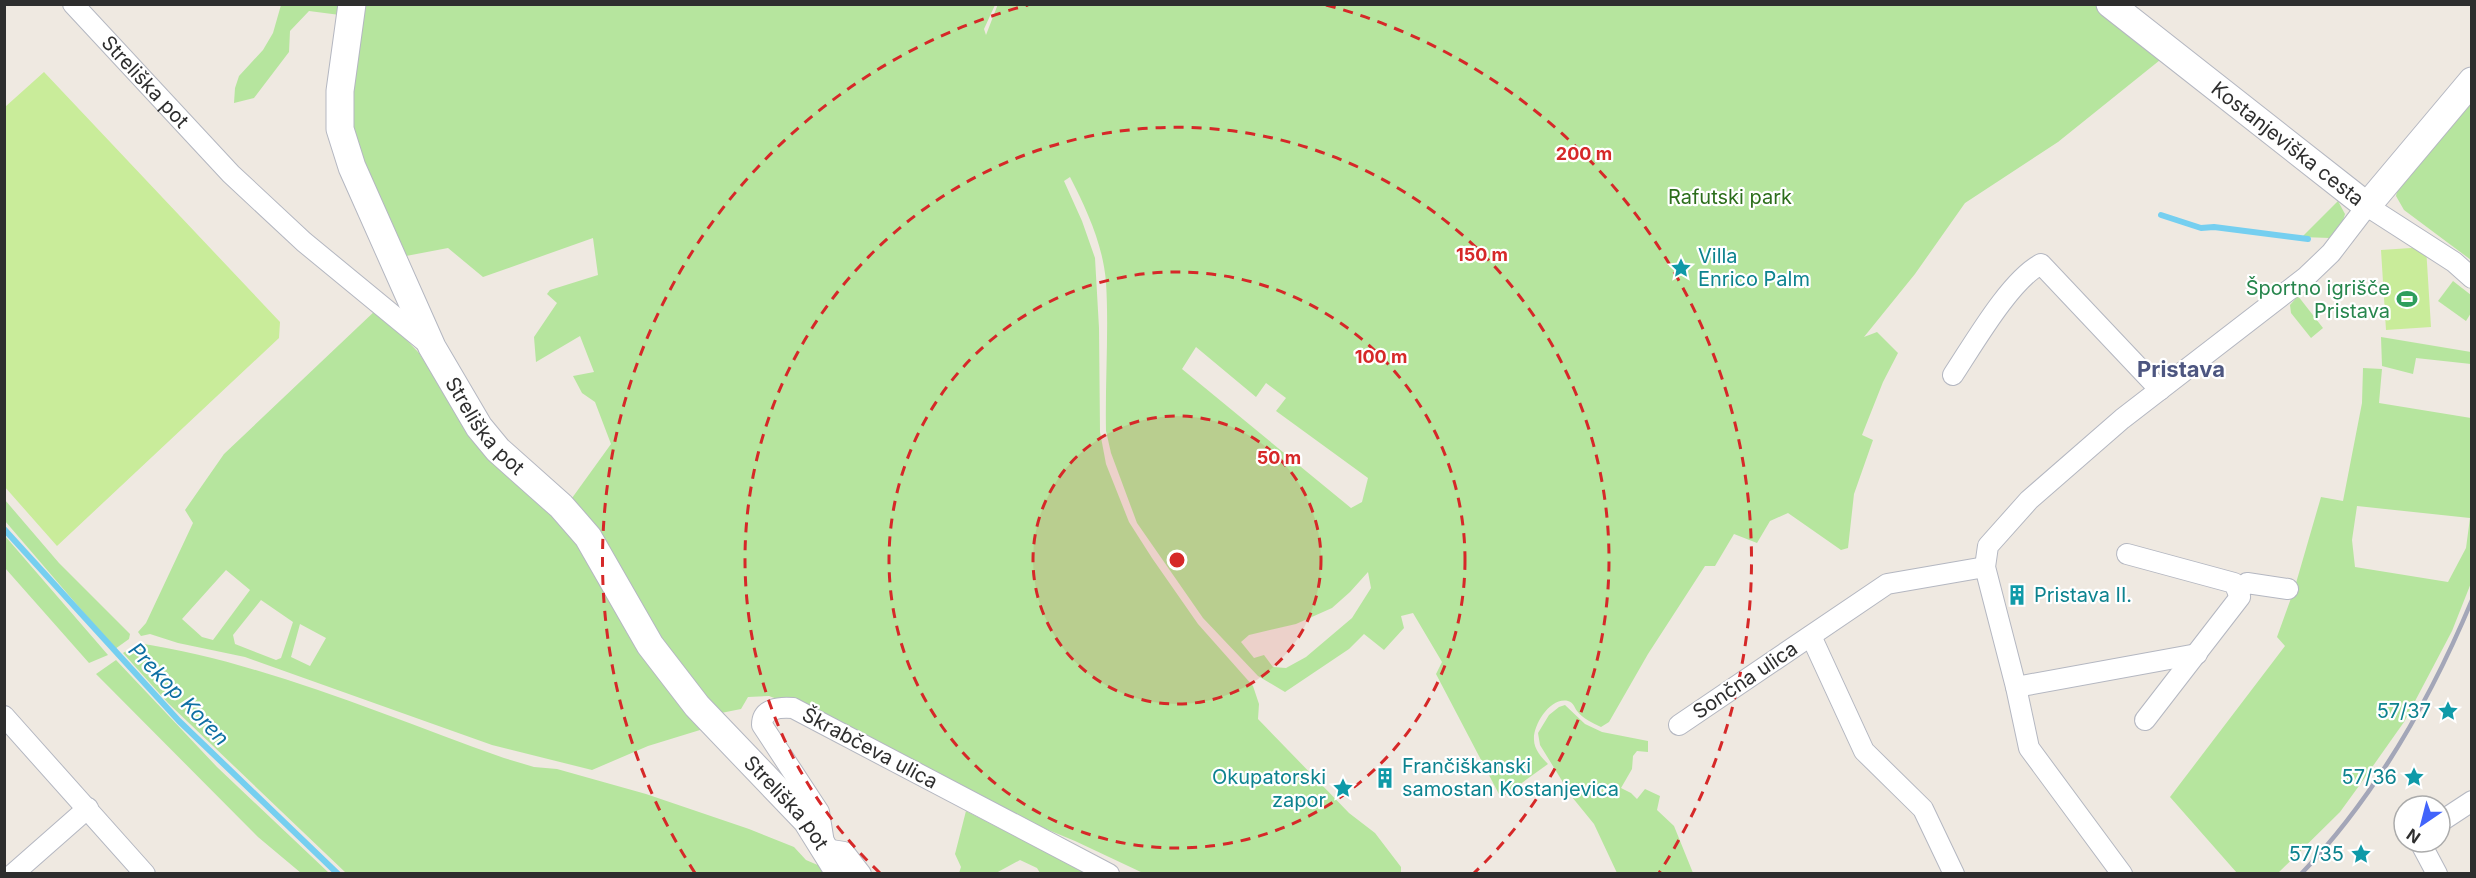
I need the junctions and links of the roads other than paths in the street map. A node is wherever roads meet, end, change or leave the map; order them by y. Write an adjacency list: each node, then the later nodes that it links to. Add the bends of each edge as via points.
1 (73, 4): 7 (street, Streliška pot, via 231,174 304,242)
2 (352, 4): 7 (street, via 339,129)
3 (2110, 4): 5 (street, Kostanjeviška cesta)
4 (2472, 81): 5 (street)
5 (2367, 206): 6 (street, Kostanjeviška cesta, via 2454,262); 9 (street, via 2331,253 2306,277)
6 (2472, 278)
7 (432, 347): 23 (street, Streliška pot, via 478,427 588,537 650,645 697,706 807,821)
8 (1953, 375): 9 (street, via 1989,319 2030,270 2041,264)
9 (2160, 390): 11 (street, via 2029,500 1988,546)
10 (2127, 554): 13 (street, via 2234,583)
11 (1985, 567): 14 (street, Sončna ulica, via 1887,584); 16 (street)
12 (2288, 590): 13 (street, via 2247,583)
13 (2238, 592): 15 (street, via 2240,597)
14 (1811, 636): 19 (street, Sončna ulica); 30 (street, Sončna ulica, via 1864,751 1923,809)
15 (2197, 654): 16 (street); 18 (street)
16 (2016, 687): 31 (street, via 2029,748)
17 (4, 716): 21 (street)
18 (2145, 720)
19 (1679, 725)
20 (2472, 801): 22 (street)
21 (88, 808): 25 (street); 26 (street)
22 (2452, 814)
23 (825, 849): 27 (street); 28 (street, Streliška pot, via 844,852); 29 (street, Škrabčeva ulica, via 819,812 762,725 766,714 774,708 794,708)
24 (2427, 854): 32 (street)
25 (13, 873)
26 (145, 873)
27 (840, 873)
28 (861, 873)
29 (1109, 873)
30 (1954, 873)
31 (2122, 873)
32 (2438, 873)

